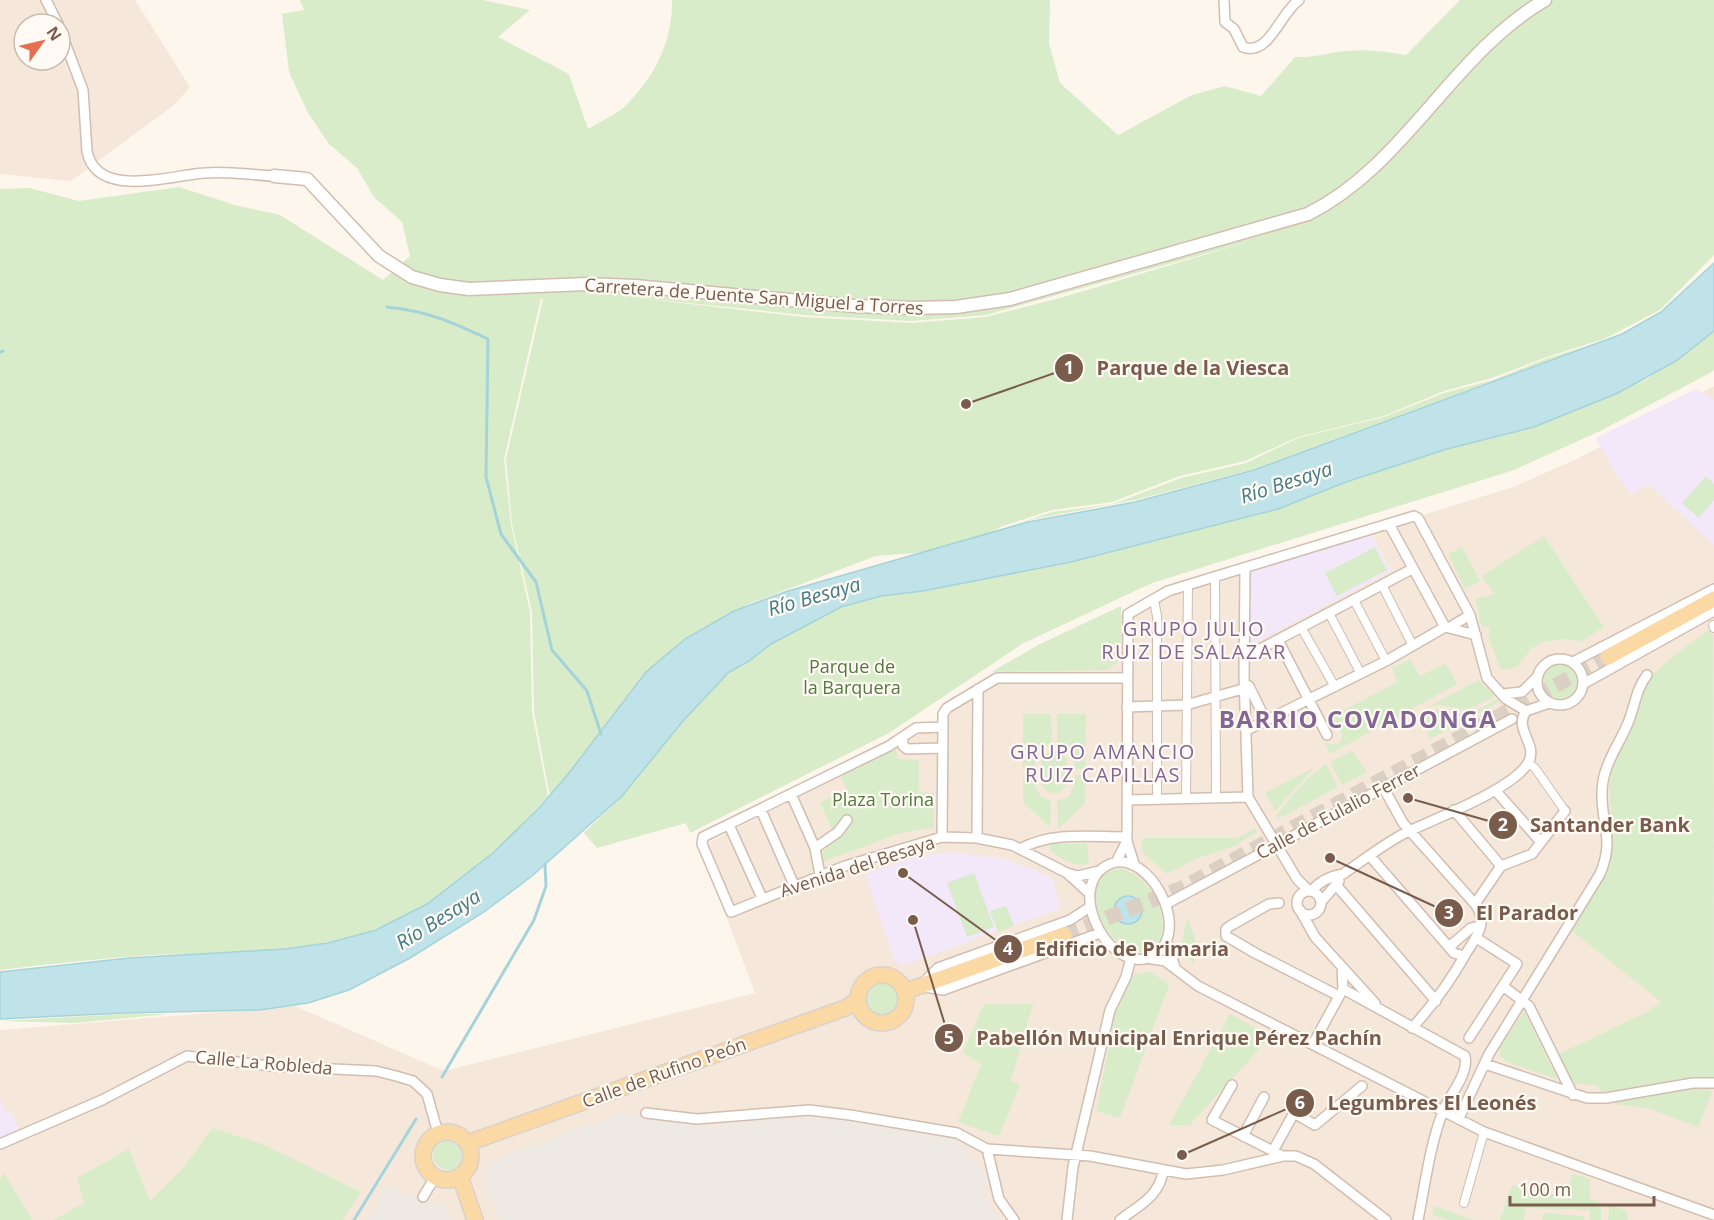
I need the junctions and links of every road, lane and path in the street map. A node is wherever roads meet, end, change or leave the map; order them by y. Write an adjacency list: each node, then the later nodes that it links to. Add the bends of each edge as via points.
1 (1224, 0): 2 (street, via 1225,22 1234,29 1243,47 1256,49)
2 (1299, 0)
3 (1545, 0): 5 (street, Carretera de Puente San Miguel a Torres, via 1489,45 1358,181 1327,204 1308,214 1083,279 978,304 934,308 855,306 586,284 472,288 440,285 412,277 379,256 308,179)
4 (72, 61): 5 (street, Carretera de Puente San Miguel a Torres, via 83,90 88,159 102,174 131,181 206,173)
5 (274, 176)
6 (1389, 524): 7 (street); 8 (street); 18 (street, via 1418,518)
7 (1412, 569): 11 (street); 20 (street)
8 (1245, 570): 9 (street); 24 (street)
9 (1215, 578): 10 (street); 38 (street)
10 (1188, 585): 14 (street); 41 (street)
11 (1382, 585): 15 (street); 23 (street)
12 (1714, 589): 27 (street)
13 (1714, 599): 25 (main road)
14 (1154, 600): 32 (street, via 1128,614); 43 (street)
15 (1354, 600): 17 (street); 26 (street)
16 (1714, 611): 33 (street)
17 (1329, 613): 19 (street); 28 (street)
18 (1470, 615): 20 (street); 21 (street)
19 (1302, 627): 22 (street); 34 (street)
20 (1448, 627): 21 (street); 23 (street)
21 (1476, 635): 37 (street, via 1487,678)
22 (1278, 640): 24 (street); 39 (street)
23 (1413, 646): 26 (street)
24 (1245, 657): 29 (street)
25 (1608, 657)
26 (1386, 661): 28 (street)
27 (1573, 662): 31 (street, via 1551,660 1541,667); 33 (street, via 1581,672)
28 (1361, 674): 34 (street)
29 (1244, 675): 35 (street); 46 (street)
30 (1647, 675): 110 (street, via 1639,685 1604,779 1607,857 1592,890)
31 (1537, 677): 37 (street, via 1522,692); 40 (street, via 1540,695)
32 (1126, 678): 36 (street, via 998,678); 42 (street)
33 (1583, 684): 40 (street, via 1573,701 1564,705)
34 (1335, 687): 39 (street)
35 (1245, 688): 38 (street); 48 (street)
36 (978, 689): 47 (street, via 947,708); 68 (street)
37 (1503, 694): 44 (street)
38 (1216, 696): 41 (street); 58 (street)
39 (1309, 701): 46 (street); 49 (street)
40 (1549, 703): 44 (street)
41 (1186, 705): 43 (street); 57 (street)
42 (1127, 707): 43 (street); 60 (street)
43 (1158, 707): 59 (street)
44 (1526, 711): 52 (street, via 1521,722 1531,749)
45 (1512, 719): 53 (street, Calle de Eulalio Ferrer)
46 (1266, 722): 48 (street)
47 (943, 727): 50 (street, via 916,728); 51 (street)
48 (1247, 730): 56 (street)
49 (1327, 735)
50 (903, 737): 51 (street, via 907,749); 55 (street)
51 (942, 748): 67 (street)
52 (1528, 763): 54 (street); 63 (street)
53 (1383, 788): 66 (street); 71 (street, Calle de Eulalio Ferrer)
54 (1495, 790): 62 (street); 70 (street)
55 (791, 794): 61 (street); 72 (street)
56 (1248, 797): 58 (street); 71 (street)
57 (1186, 798): 58 (street); 59 (street)
58 (1216, 798)
59 (1157, 799): 60 (street)
60 (1128, 800): 69 (street)
61 (761, 810): 65 (street); 83 (street)
62 (1454, 810): 66 (street); 77 (street)
63 (1565, 811): 70 (street)
64 (847, 820): 72 (street, via 838,832)
65 (729, 825): 87 (street); 87 (street, Avenida del Besaya, via 703,837 702,844 730,912)
66 (1409, 831): 74 (street); 91 (street)
67 (942, 837): 68 (street, Avenida del Besaya); 81 (street, Avenida del Besaya)
68 (977, 838): 73 (street, Avenida del Besaya)
69 (1127, 839): 73 (street, via 1054,837 1039,839); 75 (street); 76 (street)
70 (1540, 842): 77 (street, via 1532,854)
71 (1277, 844): 82 (street); 90 (street, Calle de Eulalio Ferrer)
72 (815, 848): 81 (street)
73 (1020, 849): 79 (street, Avenida del Besaya)
74 (1370, 856): 80 (street); 101 (street)
75 (1116, 862): 76 (street); 78 (street)
76 (1134, 864): 90 (street, via 1152,880)
77 (1501, 866): 91 (street)
78 (1099, 871): 79 (street, via 1082,876); 86 (street)
79 (1067, 873): 86 (street)
80 (1343, 874): 84 (street); 85 (street, via 1330,876)
81 (820, 875): 83 (street, Avenida del Besaya)
82 (1296, 879): 85 (street); 88 (street)
83 (794, 885): 87 (street, Avenida del Besaya)
84 (1336, 886): 92 (street); 111 (street)
85 (1310, 891): 88 (street); 92 (street, via 1318,895)
86 (1089, 893): 93 (street)
87 (762, 898)
88 (1298, 899): 94 (street)
89 (1278, 903): 109 (street, via 1230,926 1226,936 1255,954)
90 (1166, 904): 99 (street)
91 (1475, 904): 95 (street, via 1480,914)
92 (1319, 906): 94 (street, via 1307,914); 100 (street, via 1314,928)
93 (1090, 907): 96 (street); 108 (street, via 1070,920 938,968)
94 (1300, 910): 100 (street)
95 (1479, 926): 98 (street); 101 (street)
96 (1101, 933): 103 (street, via 1117,951); 108 (street, via 943,990)
97 (1064, 935): 108 (main road)
98 (1478, 939): 102 (street); 107 (street, via 1518,964)
99 (1167, 942): 104 (street); 106 (street)
100 (1320, 942): 105 (street)
101 (1449, 947): 102 (street)
102 (1464, 956): 111 (street, via 1459,970)
103 (1131, 958): 104 (street); 133 (street, via 1112,1002)
104 (1147, 958): 106 (street, via 1162,959)
105 (1342, 966): 109 (street); 113 (street)
106 (1174, 967): 116 (street, via 1197,986)
107 (1503, 986): 110 (street); 115 (street)
108 (913, 989): 112 (main road, via 893,977 878,975 865,982); 112 (main road, via 899,1017 890,1022 874,1022)
109 (1341, 992): 113 (street); 116 (street)
110 (1523, 999): 117 (street); 121 (street)
111 (1436, 1001): 114 (street)
112 (860, 1006): 130 (main road, Calle de Rufino Peón, via 845,1008)
113 (1382, 1012): 114 (street)
114 (1412, 1028): 123 (street, via 1465,1056 1464,1070)
115 (1468, 1038)
116 (1313, 1044): 123 (street)
117 (1485, 1064): 121 (street); 125 (street)
118 (1714, 1083): 121 (street, via 1606,1098)
119 (1232, 1085): 128 (street, via 1212,1120)
120 (1362, 1086): 132 (street, via 1315,1125 1294,1113)
121 (1573, 1095)
122 (1264, 1097): 128 (street)
123 (1443, 1110): 125 (street); 147 (street)
124 (646, 1113): 131 (street, via 697,1119 809,1110 957,1132)
125 (1459, 1118): 126 (street)
126 (1484, 1132): 139 (street); 140 (street)
127 (438, 1133): 129 (street, Calle La Robleda, via 427,1094 413,1081 376,1071 270,1066 187,1056 102,1100); 130 (main road, via 452,1132); 136 (main road, via 428,1142 423,1156)
128 (1243, 1136): 132 (street)
129 (0, 1144)
130 (469, 1147): 137 (main road, via 470,1164)
131 (987, 1149): 133 (street); 143 (street, via 999,1199)
132 (1273, 1151): 134 (street)
133 (1076, 1155): 135 (street); 144 (street)
134 (1283, 1156): 135 (street, via 1204,1173); 146 (street, via 1306,1160)
135 (1164, 1171): 145 (street, via 1155,1195)
136 (435, 1177): 137 (main road); 138 (street)
137 (456, 1178): 141 (main road); 142 (main road)
138 (423, 1197)
139 (1464, 1203)
140 (1714, 1215)
141 (465, 1220)
142 (475, 1220)
143 (1014, 1220)
144 (1067, 1220)
145 (1120, 1220)
146 (1386, 1220)
147 (1418, 1220)

